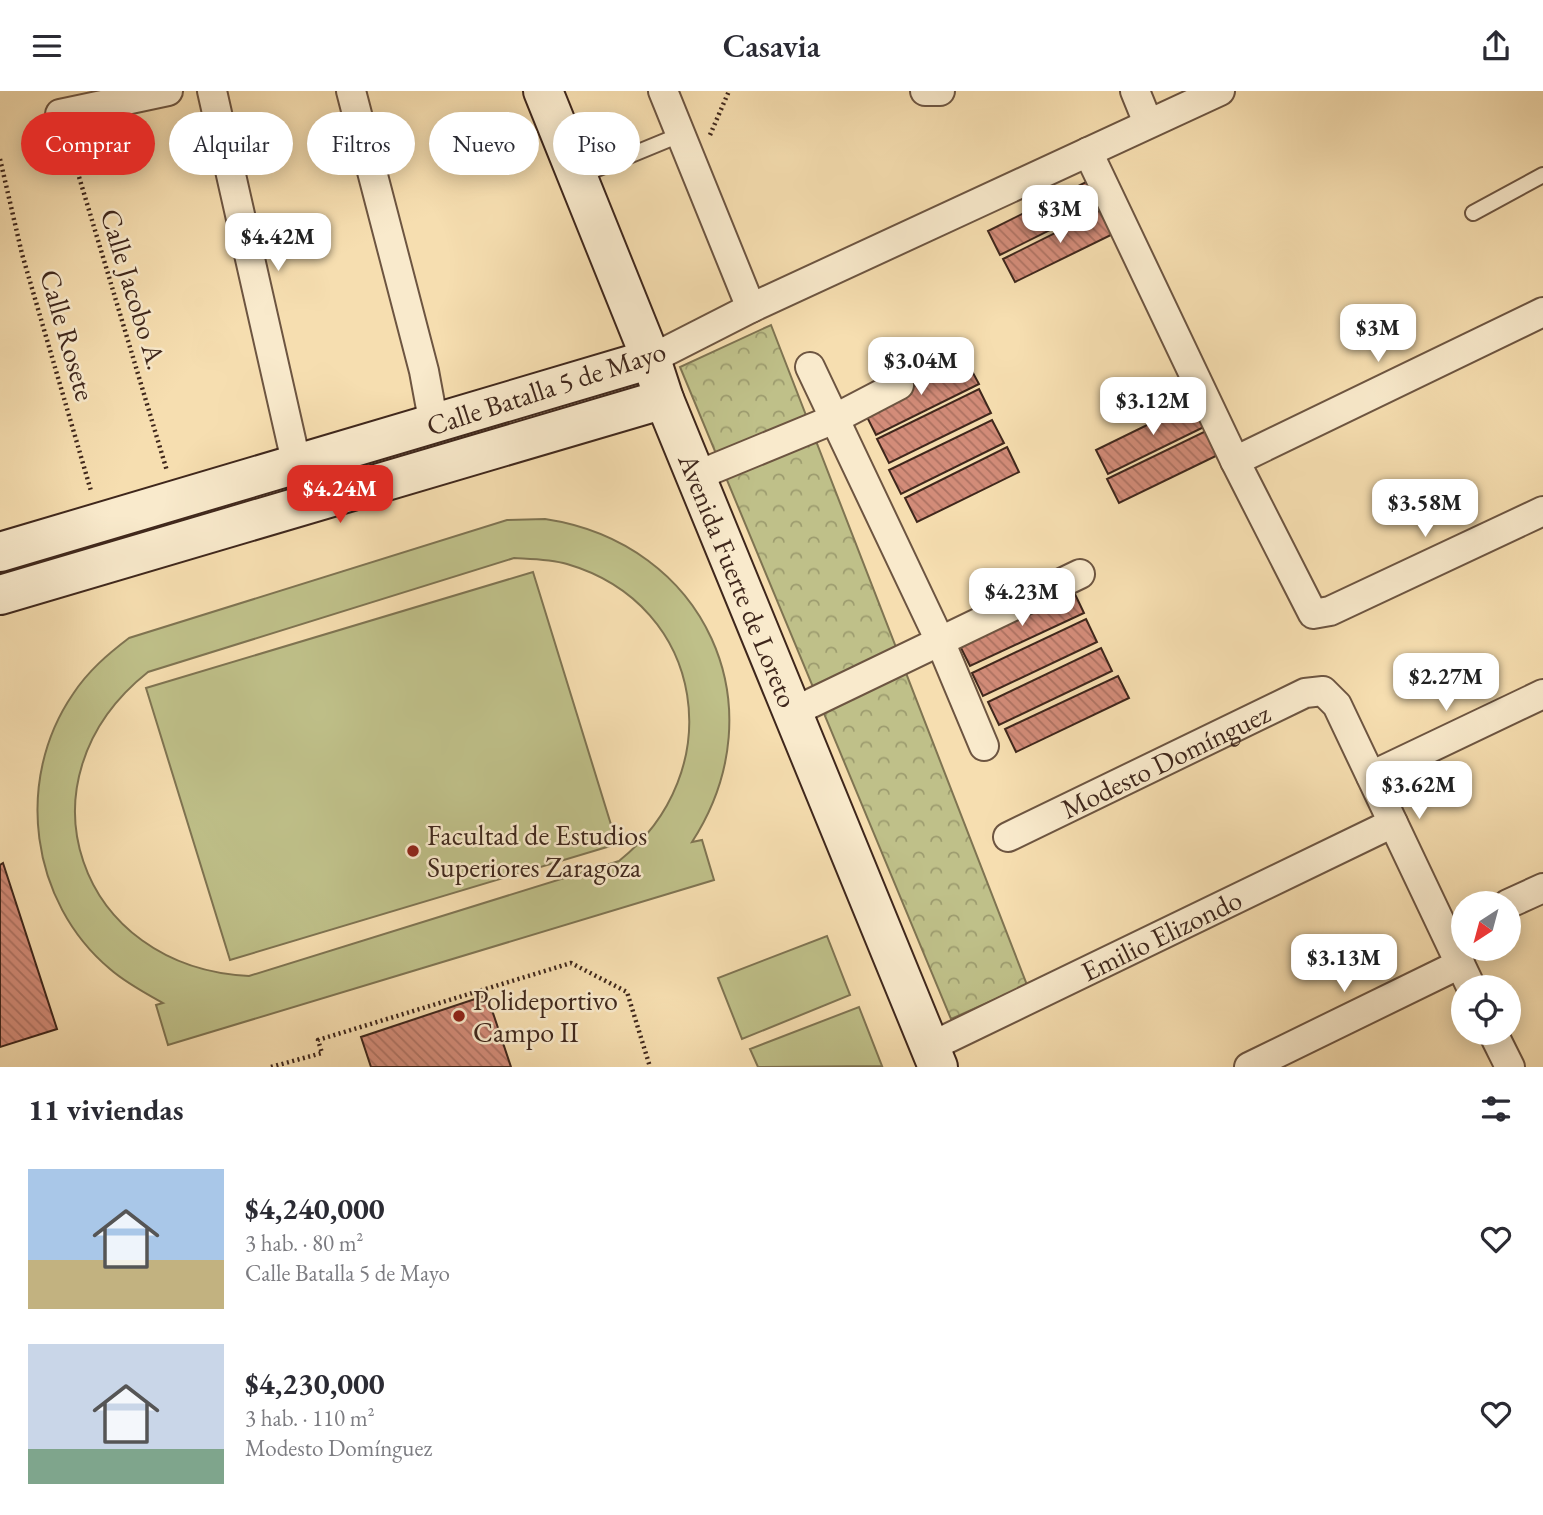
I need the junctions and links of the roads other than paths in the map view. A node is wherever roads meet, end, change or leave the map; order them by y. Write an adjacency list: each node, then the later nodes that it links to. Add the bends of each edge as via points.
1 (168, 91): 11 (street)
2 (212, 91): 27 (street)
3 (351, 91): 25 (street)
4 (544, 91): 16 (street, Avenida Fuerte de Loreto)
5 (663, 91): 13 (street)
6 (925, 91): 7 (street)
7 (940, 91)
8 (1135, 91): 12 (street)
9 (1220, 91): 10 (street, Calle Batalla 5 de Mayo)
10 (1186, 98): 12 (street, Calle Batalla 5 de Mayo)
11 (69, 112)
12 (1148, 123): 14 (street, Calle Batalla 5 de Mayo)
13 (682, 134): 16 (lane); 18 (street)
14 (1088, 152): 18 (street, Calle Batalla 5 de Mayo); 26 (street)
15 (1543, 175): 17 (lane)
16 (579, 177): 20 (street, Avenida Fuerte de Loreto)
17 (1473, 213)
18 (751, 308): 20 (street, Calle Batalla 5 de Mayo)
19 (1543, 312): 26 (street)
20 (651, 359): 23 (street, Avenida Fuerte de Loreto); 25 (street, Calle Batalla 5 de Mayo)
21 (810, 367): 24 (street)
22 (899, 385): 24 (street)
23 (664, 399): 28 (street, Avenida Fuerte de Loreto); 31 (street, Calle Batalla 5 de Mayo)
24 (832, 420): 28 (street); 35 (street)
25 (434, 425): 27 (street, Calle Batalla 5 de Mayo)
26 (1235, 461): 30 (street, via 1313,614 1330,611)
27 (297, 467): 29 (street, Calle Batalla 5 de Mayo)
28 (696, 476): 37 (street, Avenida Fuerte de Loreto)
29 (175, 498): 31 (street); 32 (street, Calle Batalla 5 de Mayo)
30 (1543, 511)
31 (190, 538): 34 (street, Calle Batalla 5 de Mayo)
32 (0, 552)
33 (1080, 574): 35 (street)
34 (0, 595)
35 (940, 641): 37 (street); 38 (street)
36 (1543, 694): 39 (street)
37 (793, 712): 47 (street, Avenida Fuerte de Loreto)
38 (984, 746)
39 (1371, 776): 40 (street); 41 (street, Modesto Domínguez, via 1337,705 1323,691 1305,693)
40 (1393, 823): 44 (street); 47 (street, Emilio Elizondo)
41 (1008, 837)
42 (1543, 888): 43 (street)
43 (1521, 898)
44 (1451, 925)
45 (1451, 982): 48 (street)
46 (1499, 1045): 49 (street)
47 (934, 1057)
48 (1249, 1067)
49 (1510, 1067)

